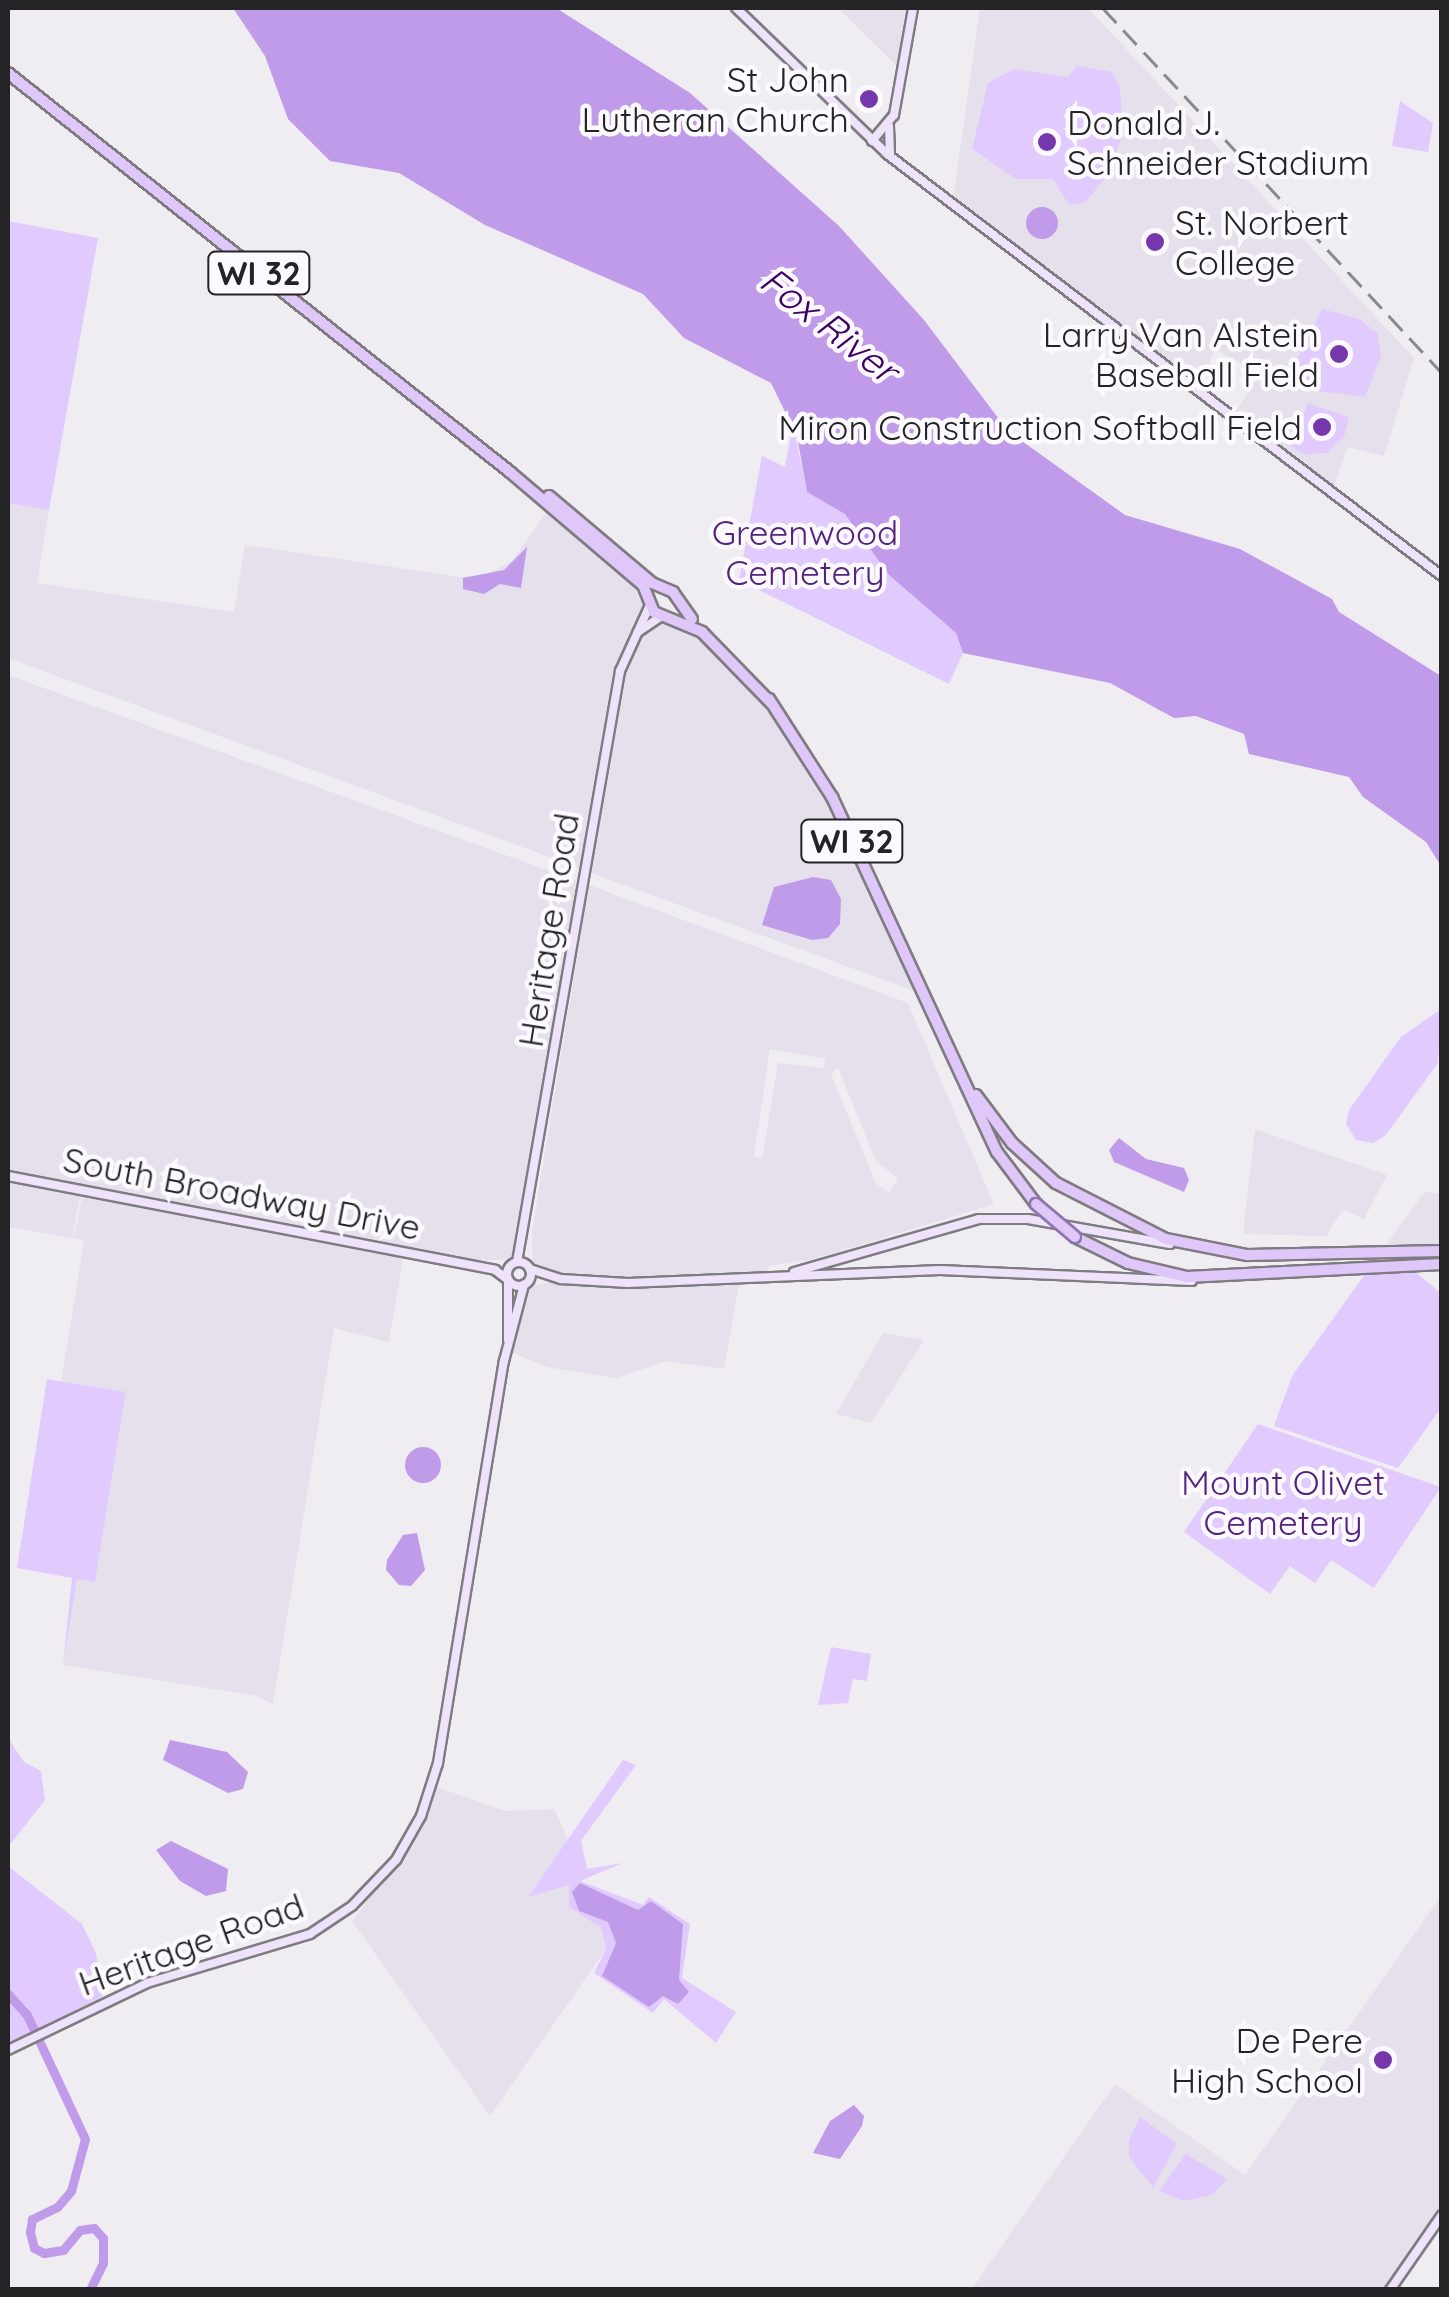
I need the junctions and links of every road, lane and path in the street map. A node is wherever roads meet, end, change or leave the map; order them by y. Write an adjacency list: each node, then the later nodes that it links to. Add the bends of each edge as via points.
1 (736, 8): 5 (main road)
2 (913, 8): 4 (main road)
3 (8, 73): 7 (main road, WI 32)
4 (893, 118): 5 (main road); 6 (main road, via 885,137)
5 (872, 141): 6 (main road)
6 (892, 158): 8 (main road)
7 (510, 472): 9 (main road, WI 32); 10 (main road, WI 32, via 643,585)
8 (1442, 576)
9 (662, 588): 10 (main road); 11 (main road, WI 32)
10 (650, 602): 12 (main road, WI 32); 13 (main road, Heritage Road)
11 (677, 603): 12 (main road); 14 (main road, WI 32, via 741,659)
12 (664, 616): 13 (main road); 14 (main road, WI 32, via 712,640)
13 (627, 648): 17 (main road, Heritage Road)
14 (772, 702): 15 (main road, WI 32, via 832,797)
15 (959, 1069): 18 (main road, WI 32, via 1012,1143 1056,1183 1130,1226); 25 (main road, WI 32, bridge, via 1003,1163 1036,1204 1076,1237 1144,1268)
16 (8, 1176): 22 (main road, South Broadway Drive)
17 (528, 1222): 20 (main road, Heritage Road); 23 (main road, Heritage Road)
18 (1199, 1248): 19 (main road, WI 32, via 1258,1255); 24 (main road, via 1028,1219 978,1220)
19 (1442, 1251)
20 (515, 1263): 22 (main road, South Broadway Drive); 23 (main road); 26 (main road, Heritage Road)
21 (1442, 1264): 25 (main road, WI 32)
22 (465, 1265): 26 (main road, South Broadway Drive)
23 (530, 1268): 27 (main road); 28 (main road, Heritage Road)
24 (776, 1276): 25 (main road, via 940,1270); 27 (main road)
25 (1226, 1278)
26 (508, 1280): 28 (main road, South Broadway Drive); 29 (main road)
27 (561, 1280): 28 (main road)
28 (525, 1285): 29 (main road)
29 (508, 1344): 30 (main road, Heritage Road, via 434,1780 414,1831 380,1879 340,1916 294,1941 147,1983)
30 (8, 2050)
31 (1442, 2215): 32 (main road)
32 (1390, 2290)

